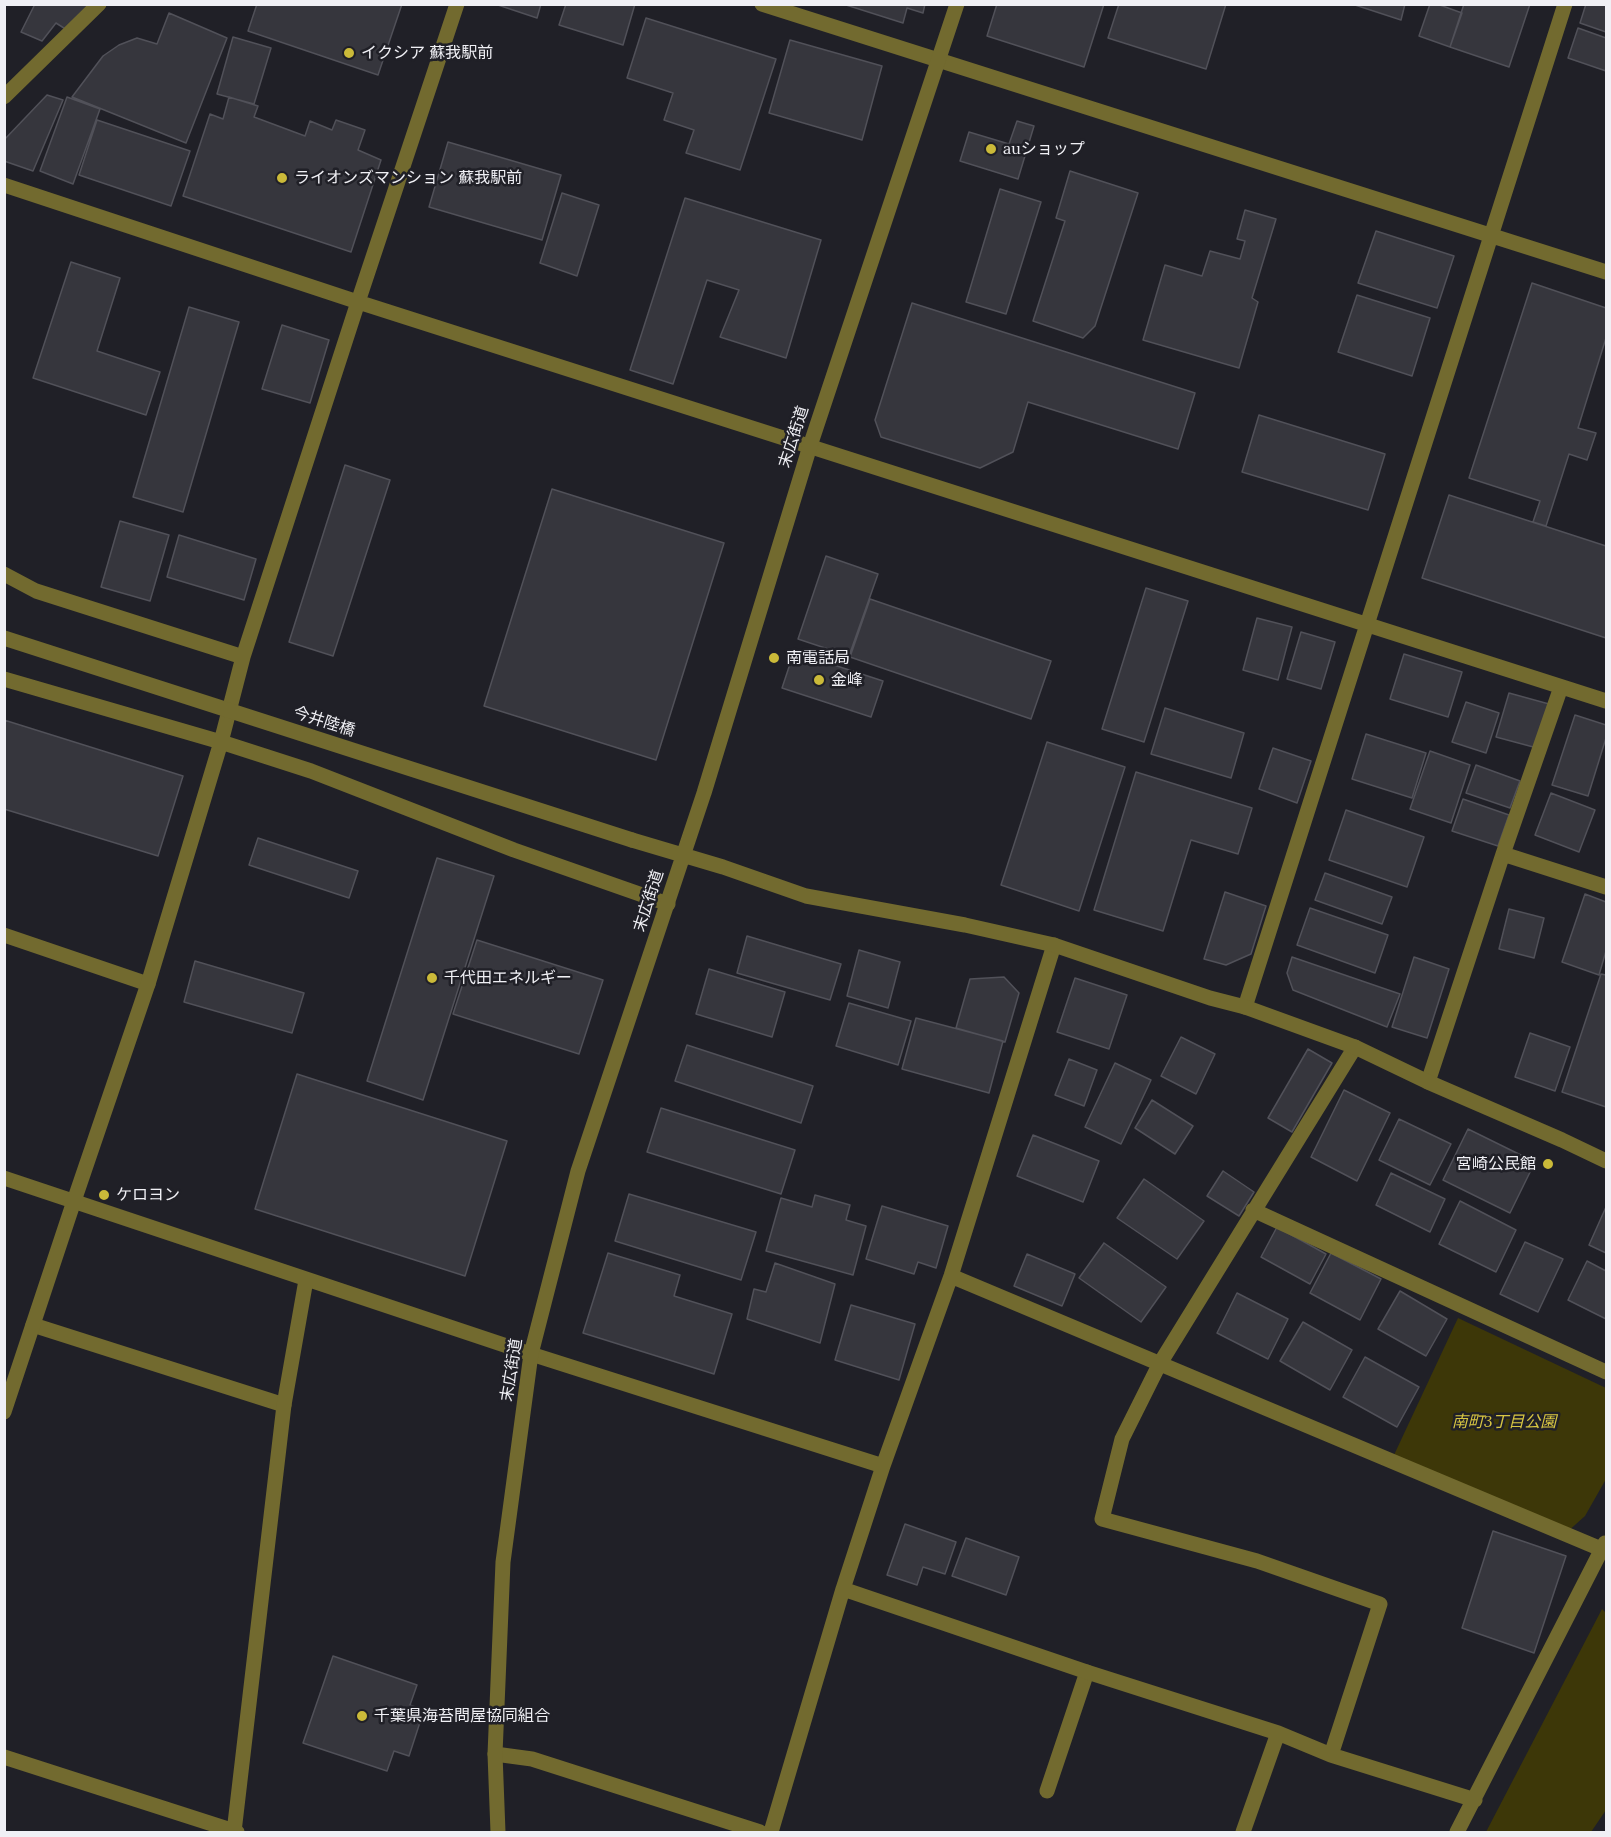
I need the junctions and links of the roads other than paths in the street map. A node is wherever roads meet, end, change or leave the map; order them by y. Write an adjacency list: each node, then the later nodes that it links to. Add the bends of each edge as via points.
1 (99, 4): 7 (street)
2 (457, 4): 11 (street)
3 (762, 4): 6 (street)
4 (957, 4): 6 (street, 末広街道)
5 (1565, 4): 9 (street)
6 (937, 60): 9 (street); 12 (street, 末広街道)
7 (4, 97)
8 (4, 185): 11 (street)
9 (1491, 235): 10 (street); 14 (street)
10 (1606, 272)
11 (358, 302): 12 (street); 16 (street)
12 (810, 446): 14 (street); 22 (street, 末広街道)
13 (4, 574): 16 (street, via 36,591)
14 (1367, 625): 18 (street); 28 (street)
15 (4, 638): 22 (street, 今井陸橋, bridge)
16 (243, 657): 20 (street)
17 (4, 679): 20 (street)
18 (1561, 687): 19 (street); 21 (street)
19 (1606, 701)
20 (221, 742): 24 (street, via 311,771 514,850); 27 (street)
21 (1503, 854): 23 (street); 30 (street)
22 (682, 856): 24 (street, 末広街道); 26 (street, 今井陸橋, via 806,896)
23 (1606, 887)
24 (668, 904): 38 (street, 末広街道, via 578,1171)
25 (6, 940): 27 (street)
26 (1054, 945): 28 (street, 今井陸橋); 35 (street)
27 (148, 984): 33 (street)
28 (1245, 1007): 29 (street, 今井陸橋)
29 (1355, 1047): 30 (street, 今井陸橋); 34 (street)
30 (1428, 1082): 31 (street, 今井陸橋)
31 (1606, 1161)
32 (4, 1178): 33 (street)
33 (74, 1201): 36 (street); 37 (street)
34 (1253, 1210): 39 (street); 40 (street)
35 (951, 1276): 39 (street); 43 (street)
36 (306, 1280): 38 (street); 41 (street)
37 (33, 1325): 41 (street); 42 (street)
38 (531, 1354): 43 (street); 48 (street, 末広街道, via 503,1562)
39 (1159, 1365): 44 (street); 49 (street, via 1122,1439 1102,1519 1257,1561 1380,1604)
40 (1606, 1372)
41 (284, 1405): 53 (street)
42 (4, 1412)
43 (883, 1466): 45 (street)
44 (1604, 1545): 52 (street)
45 (843, 1589): 46 (street); 56 (street)
46 (1087, 1672): 47 (street); 51 (street)
47 (1278, 1733): 49 (street); 57 (street)
48 (495, 1754): 54 (street, 末広街道); 55 (street, via 532,1759)
49 (1331, 1755): 52 (street)
50 (4, 1757): 53 (street)
51 (1047, 1791)
52 (1475, 1800): 58 (street)
53 (235, 1832)
54 (498, 1833)
55 (760, 1833)
56 (771, 1833)
57 (1243, 1833)
58 (1457, 1833)

